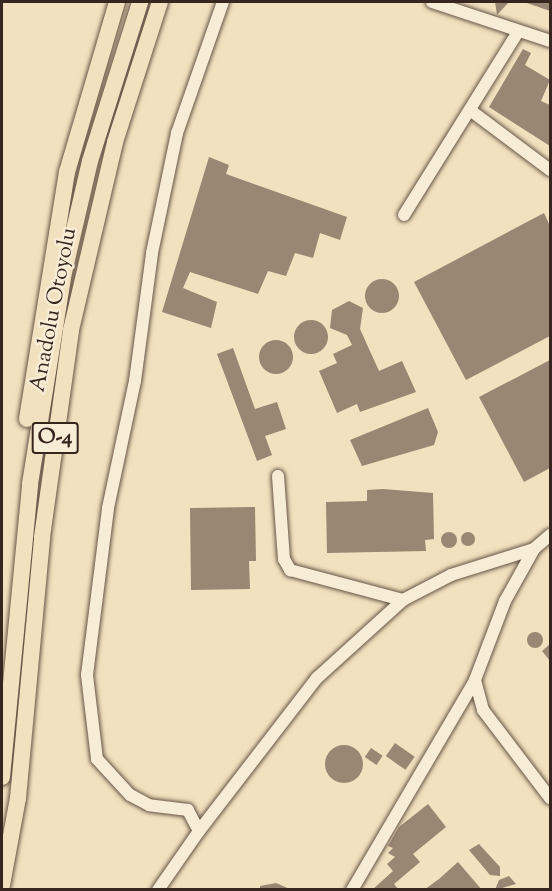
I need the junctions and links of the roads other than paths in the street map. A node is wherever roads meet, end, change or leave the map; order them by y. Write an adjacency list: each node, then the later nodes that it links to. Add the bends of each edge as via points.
1 (117, 2): 12 (highway, via 81,113 61,208 26,429)
2 (140, 2): 12 (highway, Anadolu Otoyolu / O-4, via 75,222)
3 (160, 2): 20 (highway, Anadolu Otoyolu / O-4, via 115,142 72,330 42,537 18,798)
4 (223, 2): 19 (street, via 177,133 152,253 135,381 108,508 87,675 97,759 130,795 149,805 188,810)
5 (432, 2): 6 (street)
6 (518, 32): 7 (street); 8 (street)
7 (550, 41)
8 (470, 110): 9 (street); 10 (street)
9 (550, 170)
10 (404, 215)
11 (278, 476): 15 (street, via 284,559 290,570)
12 (30, 483): 17 (highway, Anadolu Otoyolu / O-4)
13 (550, 535): 14 (street)
14 (534, 549): 15 (street, via 451,575); 16 (street, via 505,601)
15 (403, 600): 19 (street, via 317,678)
16 (475, 680): 18 (street, via 483,710); 22 (street)
17 (2, 777)
18 (550, 798)
19 (199, 831): 21 (street)
20 (2, 885)
21 (158, 890)
22 (352, 890)

